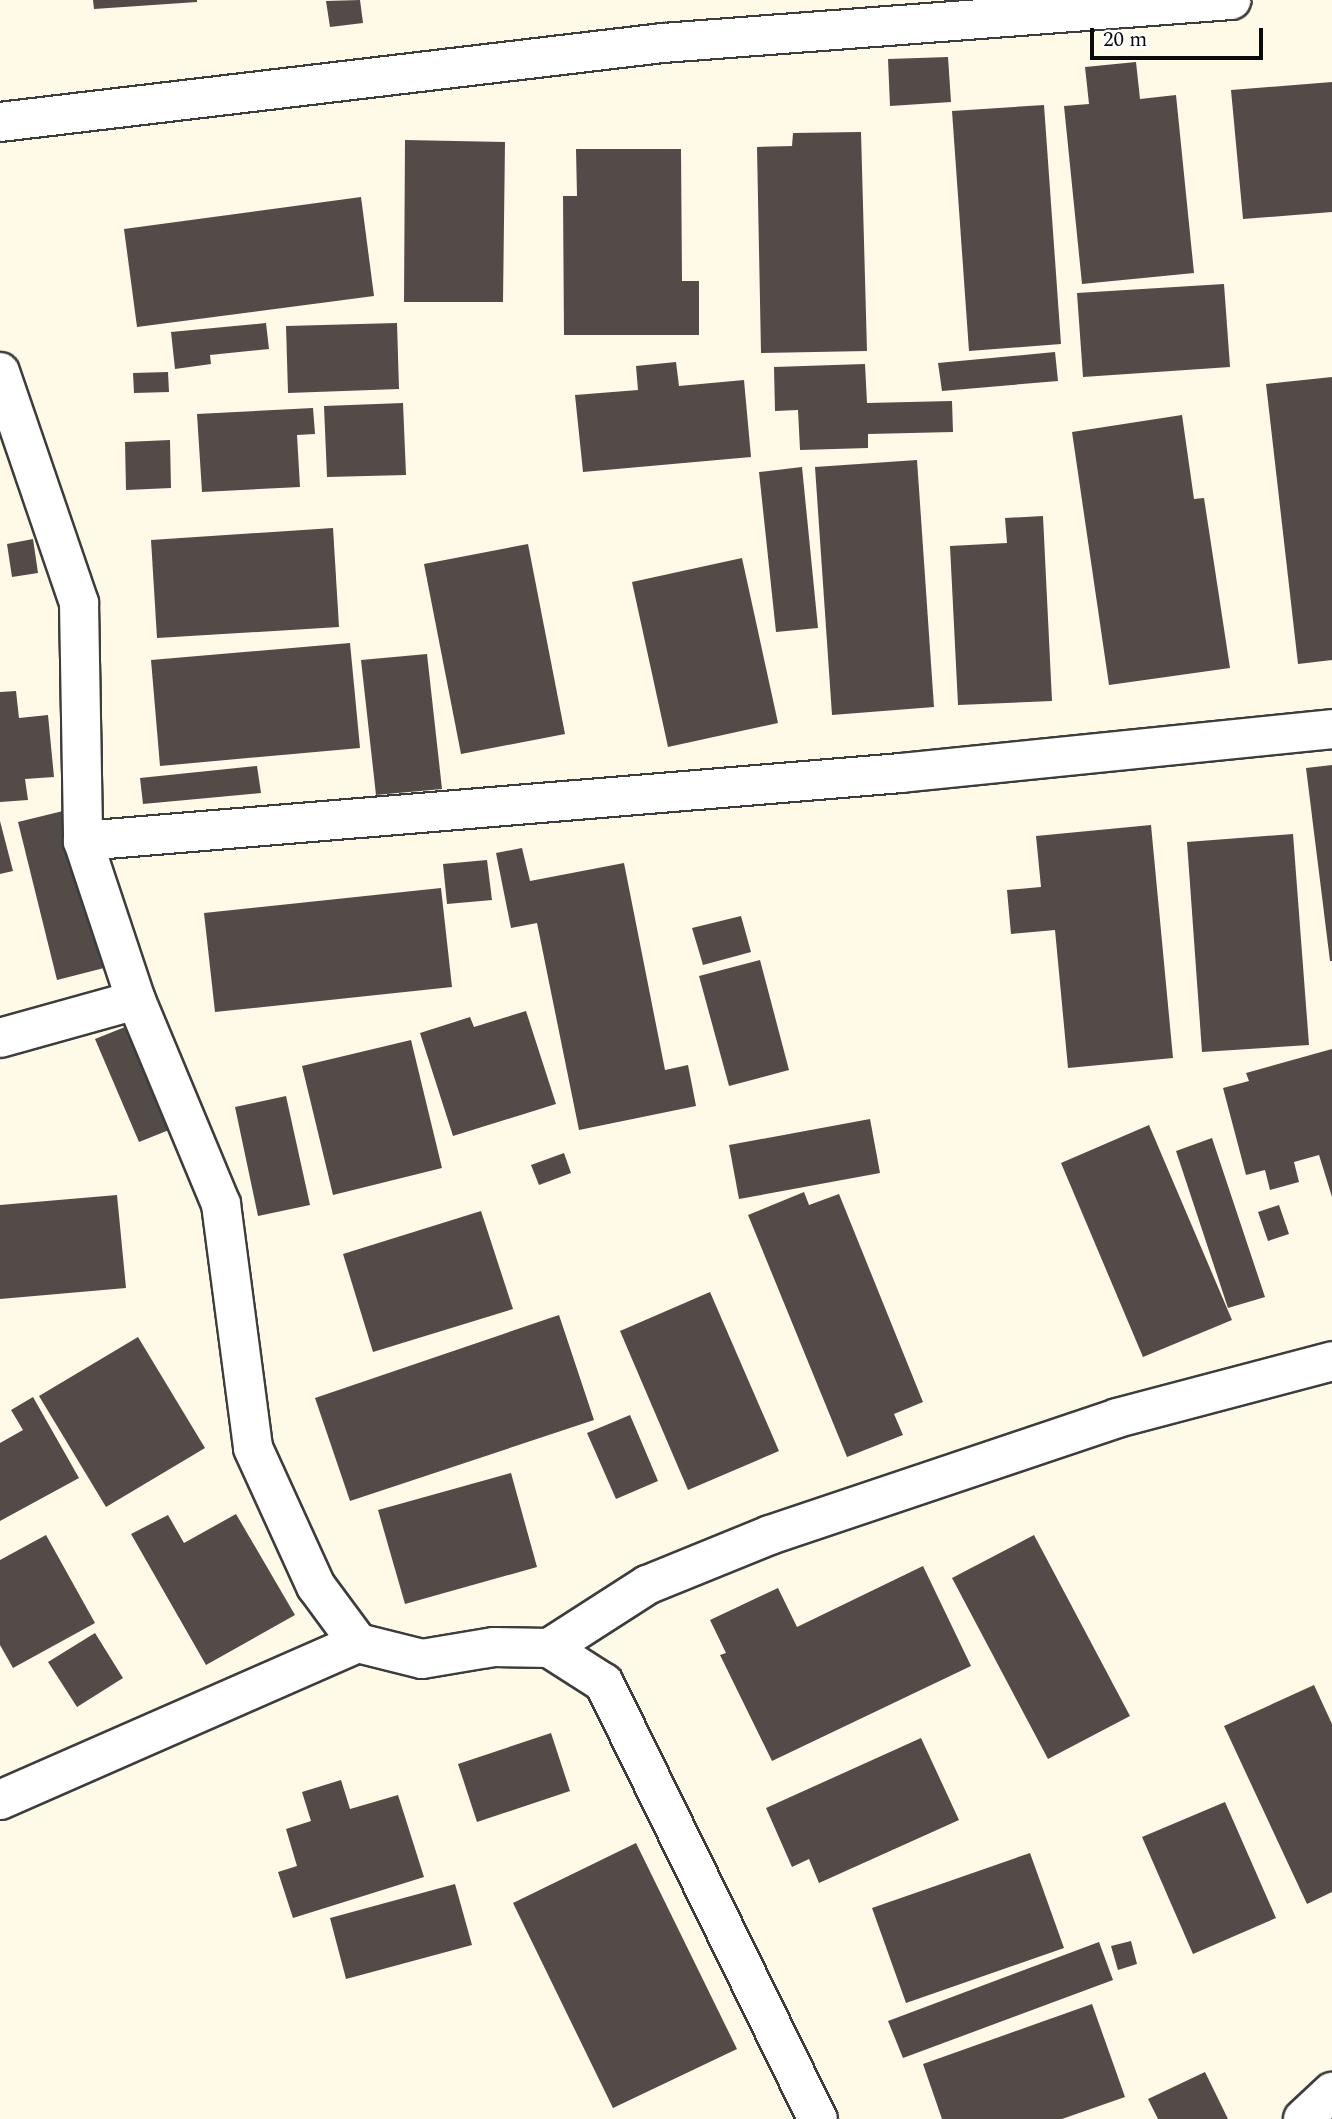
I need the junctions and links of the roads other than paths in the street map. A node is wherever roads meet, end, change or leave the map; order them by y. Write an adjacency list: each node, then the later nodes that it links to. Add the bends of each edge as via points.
1 (1231, 0): 2 (street, via 663,43)
2 (0, 122)
3 (0, 372): 5 (street, via 79,603)
4 (1332, 729): 5 (street, via 901,773)
5 (83, 841): 6 (street)
6 (136, 1000): 7 (street); 9 (street, via 221,1204 253,1448 316,1586)
7 (0, 1038)
8 (1332, 1361): 10 (street, via 1117,1418 770,1535 647,1585)
9 (358, 1643): 10 (street, via 422,1659 494,1647); 11 (street)
10 (549, 1648): 13 (street, via 604,1683)
11 (0, 1800)
12 (1332, 2092): 14 (street)
13 (818, 2119)
14 (1303, 2119)

